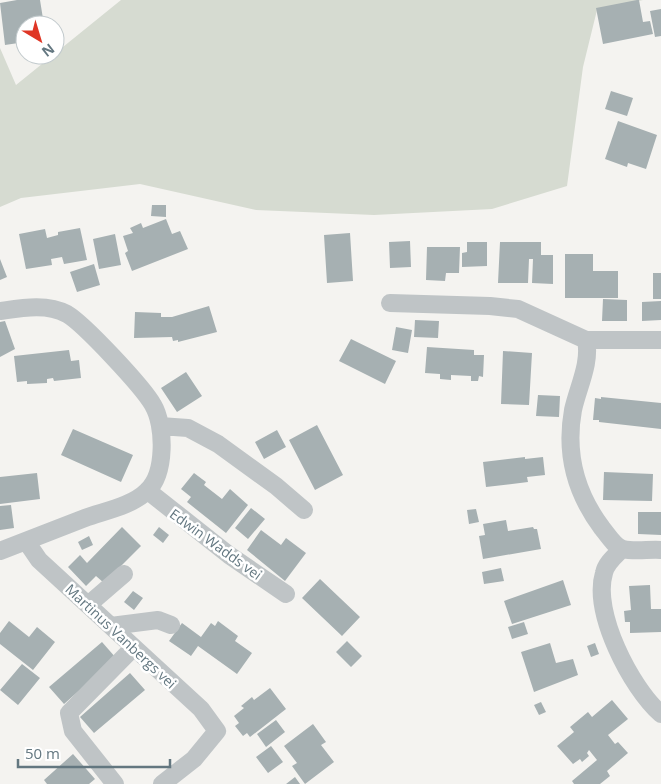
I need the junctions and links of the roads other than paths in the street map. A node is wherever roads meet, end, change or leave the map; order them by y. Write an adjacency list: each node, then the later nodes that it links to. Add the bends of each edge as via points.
1 (390, 302): 3 (street, via 518,309)
2 (0, 311): 5 (street, via 33,306 66,314 84,328 137,383 154,405)
3 (586, 340): 4 (street); 9 (street, via 589,352 573,412 570,457 574,477 591,514)
4 (661, 340)
5 (160, 426): 6 (street, via 160,463); 7 (street, via 188,428 218,444)
6 (148, 491): 8 (street, via 127,503); 13 (street, Edwin Wadds vei)
7 (304, 510)
8 (26, 541): 11 (street); 14 (street, Martinus Vanbergs vei, via 38,560)
9 (622, 549): 10 (street); 18 (street, via 604,570 602,600 626,670)
10 (661, 550)
11 (0, 551)
12 (124, 574): 14 (street)
13 (286, 594)
14 (88, 606): 16 (street, Martinus Vanbergs vei)
15 (171, 625): 16 (street, via 158,620)
16 (111, 626): 17 (street, Martinus Vanbergs vei)
17 (133, 648): 19 (street, via 69,713 73,731); 20 (street, Martinus Vanbergs vei, via 201,709 218,730 194,759)
18 (661, 714)
19 (114, 784)
20 (162, 784)

